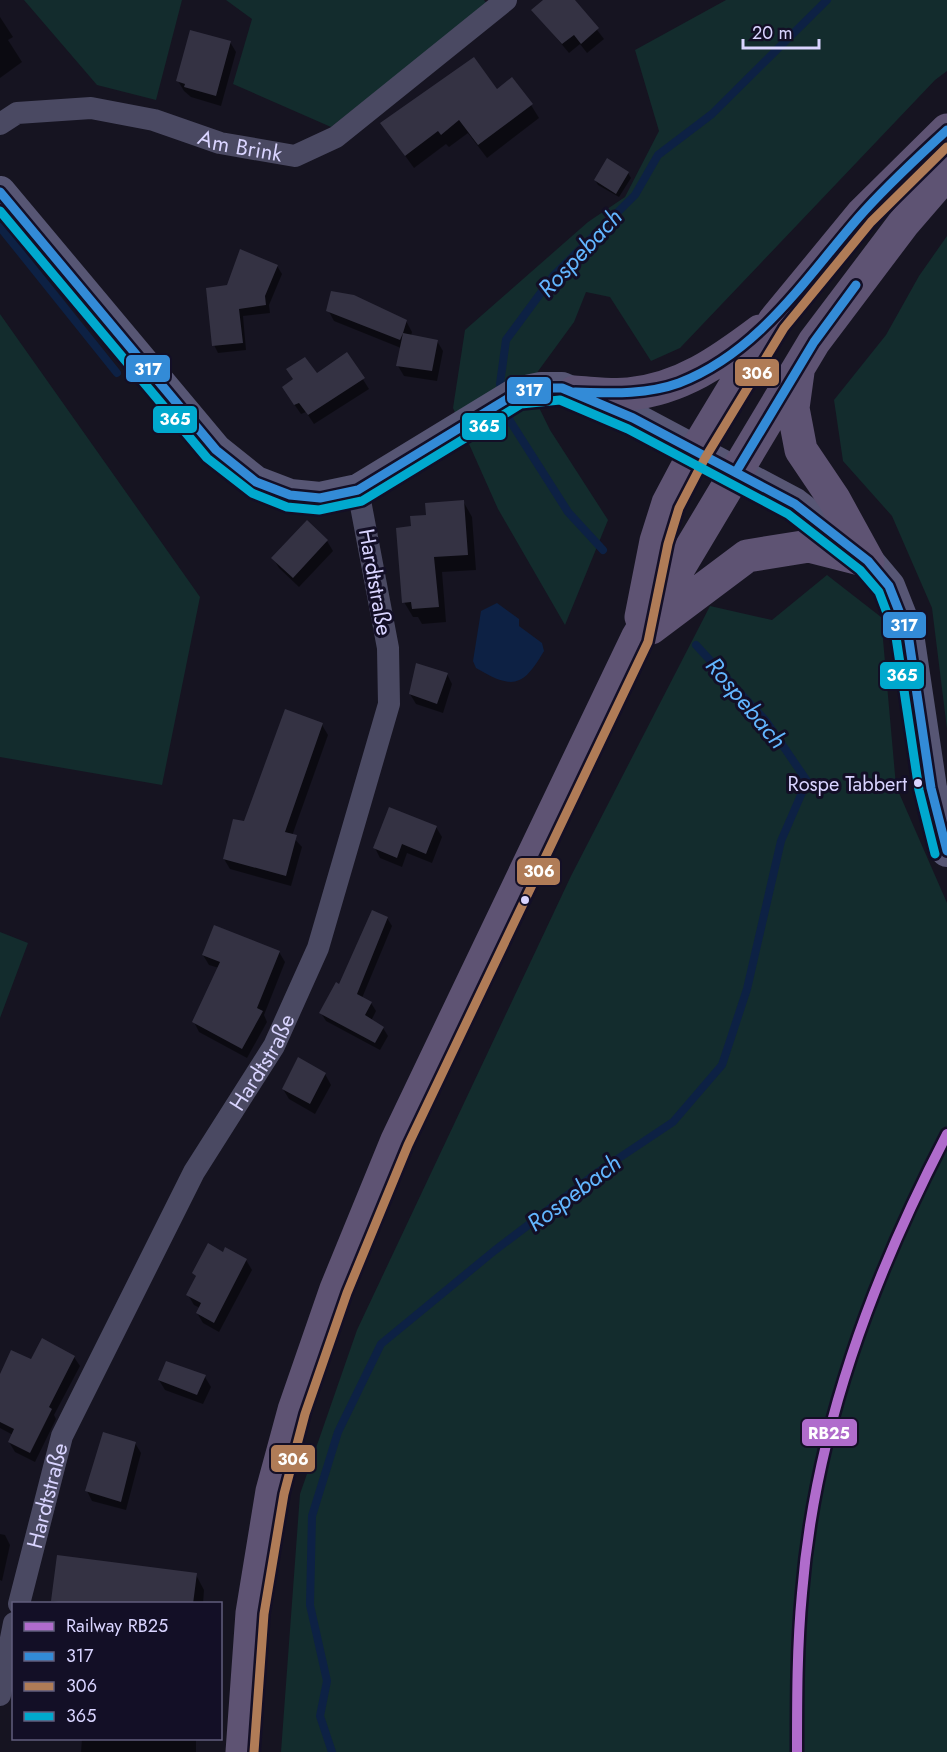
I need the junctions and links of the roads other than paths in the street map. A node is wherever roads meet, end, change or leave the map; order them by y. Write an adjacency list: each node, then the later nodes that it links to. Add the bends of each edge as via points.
1 (506, 0): 2 (street, Am Brink, via 336,137 295,156 220,143 154,120 91,108 17,113)
2 (0, 123)
3 (947, 130): 6 (main road, via 862,214)
4 (947, 173): 7 (main road, via 903,224)
5 (0, 192): 11 (street, via 216,450 256,482 290,495 320,498)
6 (774, 321): 8 (main road, via 719,362 679,383 629,394); 9 (main road)
7 (799, 365): 10 (main road); 12 (main road, via 793,408 801,450 834,498)
8 (574, 392): 9 (street); 11 (street, via 541,388 517,393)
9 (695, 452): 10 (street); 13 (main road, via 668,504 656,541)
10 (736, 472): 12 (street, via 795,504); 13 (main road)
11 (358, 490): 15 (street, Hardtstraße, via 388,648 389,704 318,948 274,1046 194,1172 62,1436)
12 (868, 561): 13 (main road, via 809,546 747,556); 14 (street, via 889,586 908,634 931,788)
13 (637, 638): 18 (main road, via 398,1140 336,1289 294,1410 272,1491 252,1613)
14 (947, 851)
15 (20, 1602)
16 (12, 1633): 17 (street)
17 (0, 1695)
18 (242, 1752)

